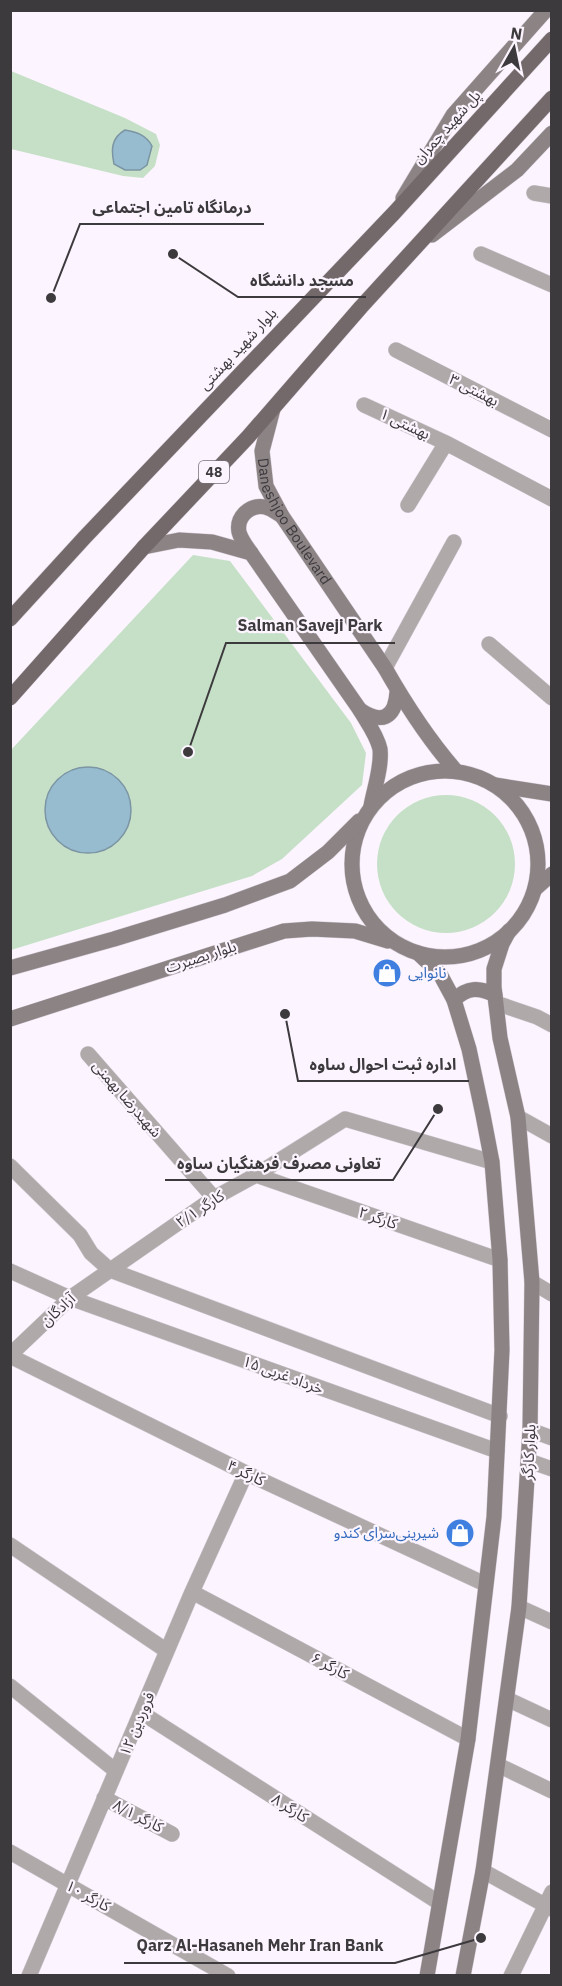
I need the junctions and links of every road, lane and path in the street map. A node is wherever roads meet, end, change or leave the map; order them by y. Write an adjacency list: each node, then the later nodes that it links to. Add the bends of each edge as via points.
1 (546, 10): 7 (main road, بلوار شهید بهشتی, via 453,115)
2 (552, 39): 7 (main road, پل شهید چمران)
3 (552, 98): 8 (main road, 48)
4 (552, 133): 8 (main road, via 517,170)
5 (534, 193): 6 (street)
6 (552, 196)
7 (393, 213): 22 (main road, بلوار شهید بهشتی)
8 (418, 246): 13 (main road, 48)
9 (481, 254): 10 (street)
10 (552, 285)
11 (396, 350): 14 (street, بهشتی ۳)
12 (364, 405): 15 (street, بهشتی ۱)
13 (273, 409): 18 (main road, Daneshjoo Boulevard, via 262,451 266,486); 20 (main road, 48)
14 (552, 430)
15 (446, 443): 16 (street, بهشتی ۱); 17 (street)
16 (552, 499)
17 (408, 505)
18 (282, 516): 21 (main road, via 268,507 254,506 245,512 239,532); 24 (main road, Daneshjoo Boulevard)
19 (454, 542): 24 (street)
20 (144, 547): 21 (main road, via 178,540 212,542); 26 (main road, 48)
21 (251, 553): 28 (main road)
22 (10, 619)
23 (489, 644): 27 (street)
24 (385, 668): 25 (main road, Daneshjoo Boulevard)
25 (397, 692): 28 (main road, via 396,705 384,717 372,718); 29 (main road, Daneshjoo Boulevard)
26 (10, 698)
27 (552, 698)
28 (360, 710): 32 (main road, via 380,749)
29 (456, 771): 30 (main road); 32 (main road, via 418,774 384,793)
30 (494, 784): 31 (main road); 34 (main road, via 514,801 531,830 538,862)
31 (552, 794)
32 (368, 810): 36 (main road, via 352,852 352,877 371,921); 38 (main road, via 328,852 290,880 214,908)
33 (552, 874): 34 (main road)
34 (535, 889): 35 (main road, via 525,911)
35 (509, 931): 37 (main road, via 467,954); 39 (main road, بلوار کارگر, via 494,969)
36 (396, 943): 37 (main road); 41 (main road, بلوار بصیرت, via 355,931 284,931)
37 (418, 953): 40 (main road, بلوار کارگر, via 440,974)
38 (10, 969)
39 (495, 999): 40 (main road, via 482,988 462,993); 42 (street); 44 (main road, بلوار کارگر)
40 (454, 1000): 46 (main road, بلوار کارگر, via 469,1049)
41 (10, 1019)
42 (552, 1025)
43 (88, 1054): 49 (street, شهیدرضا بهمنی)
44 (518, 1117): 45 (street); 53 (main road, بلوار کارگر)
45 (552, 1136)
46 (492, 1162): 48 (street, کارگر ۲/۱, via 345,1119); 50 (main road, بلوار کارگر)
47 (10, 1166): 51 (street)
48 (256, 1175): 49 (street, کارگر ۲/۱); 50 (street, کارگر ۲)
49 (214, 1198): 51 (street, کارگر ۲/۱)
50 (500, 1260): 57 (main road, بلوار کارگر)
51 (110, 1270): 55 (street, آزادگان); 57 (street)
52 (10, 1271): 55 (street, ۱۵ خرداد غربی)
53 (532, 1282): 54 (street); 58 (main road, بلوار کارگر)
54 (552, 1294)
55 (70, 1298): 56 (street, آزادگان); 60 (street, ۱۵ خرداد غربی)
56 (10, 1355): 63 (street, کارگر ۴)
57 (500, 1416): 60 (main road, بلوار کارگر)
58 (530, 1430): 59 (street); 61 (main road, بلوار کارگر)
59 (552, 1438)
60 (497, 1451): 65 (main road, بلوار کارگر)
61 (529, 1461): 62 (street); 67 (main road, بلوار کارگر)
62 (552, 1469)
63 (246, 1473): 65 (street, کارگر ۴); 66 (street, ۱۲ فروردین)
64 (10, 1545): 69 (street)
65 (485, 1584): 74 (main road, بلوار کارگر)
66 (192, 1592): 69 (street, ۱۲ فروردین); 74 (street, کارگر ۶)
67 (519, 1606): 68 (street); 71 (main road, بلوار کارگر)
68 (552, 1622)
69 (167, 1651): 72 (street, ۱۲ فروردین)
70 (10, 1686): 76 (street)
71 (507, 1699): 73 (street); 75 (main road, بلوار کارگر)
72 (142, 1713): 76 (street, ۱۲ فروردین); 83 (street, کارگر ۸)
73 (552, 1720)
74 (468, 1739): 83 (main road, بلوار کارگر)
75 (498, 1765): 77 (street); 81 (main road, بلوار کارگر)
76 (116, 1772): 78 (street, ۱۲ فروردین)
77 (552, 1791)
78 (104, 1798): 79 (street, کارگر ۸/۱); 82 (street, ۱۲ فروردین)
79 (172, 1834)
80 (10, 1852): 82 (street, کارگر ۱۰)
81 (483, 1871): 84 (street); 88 (main road, بلوار کارگر)
82 (68, 1885): 85 (street, ۱۲ فروردین); 86 (street, کارگر ۱۰)
83 (438, 1902): 87 (main road, بلوار کارگر)
84 (549, 1902): 89 (street)
85 (29, 1976)
86 (228, 1976)
87 (427, 1976)
88 (463, 1976)
89 (511, 1976)

